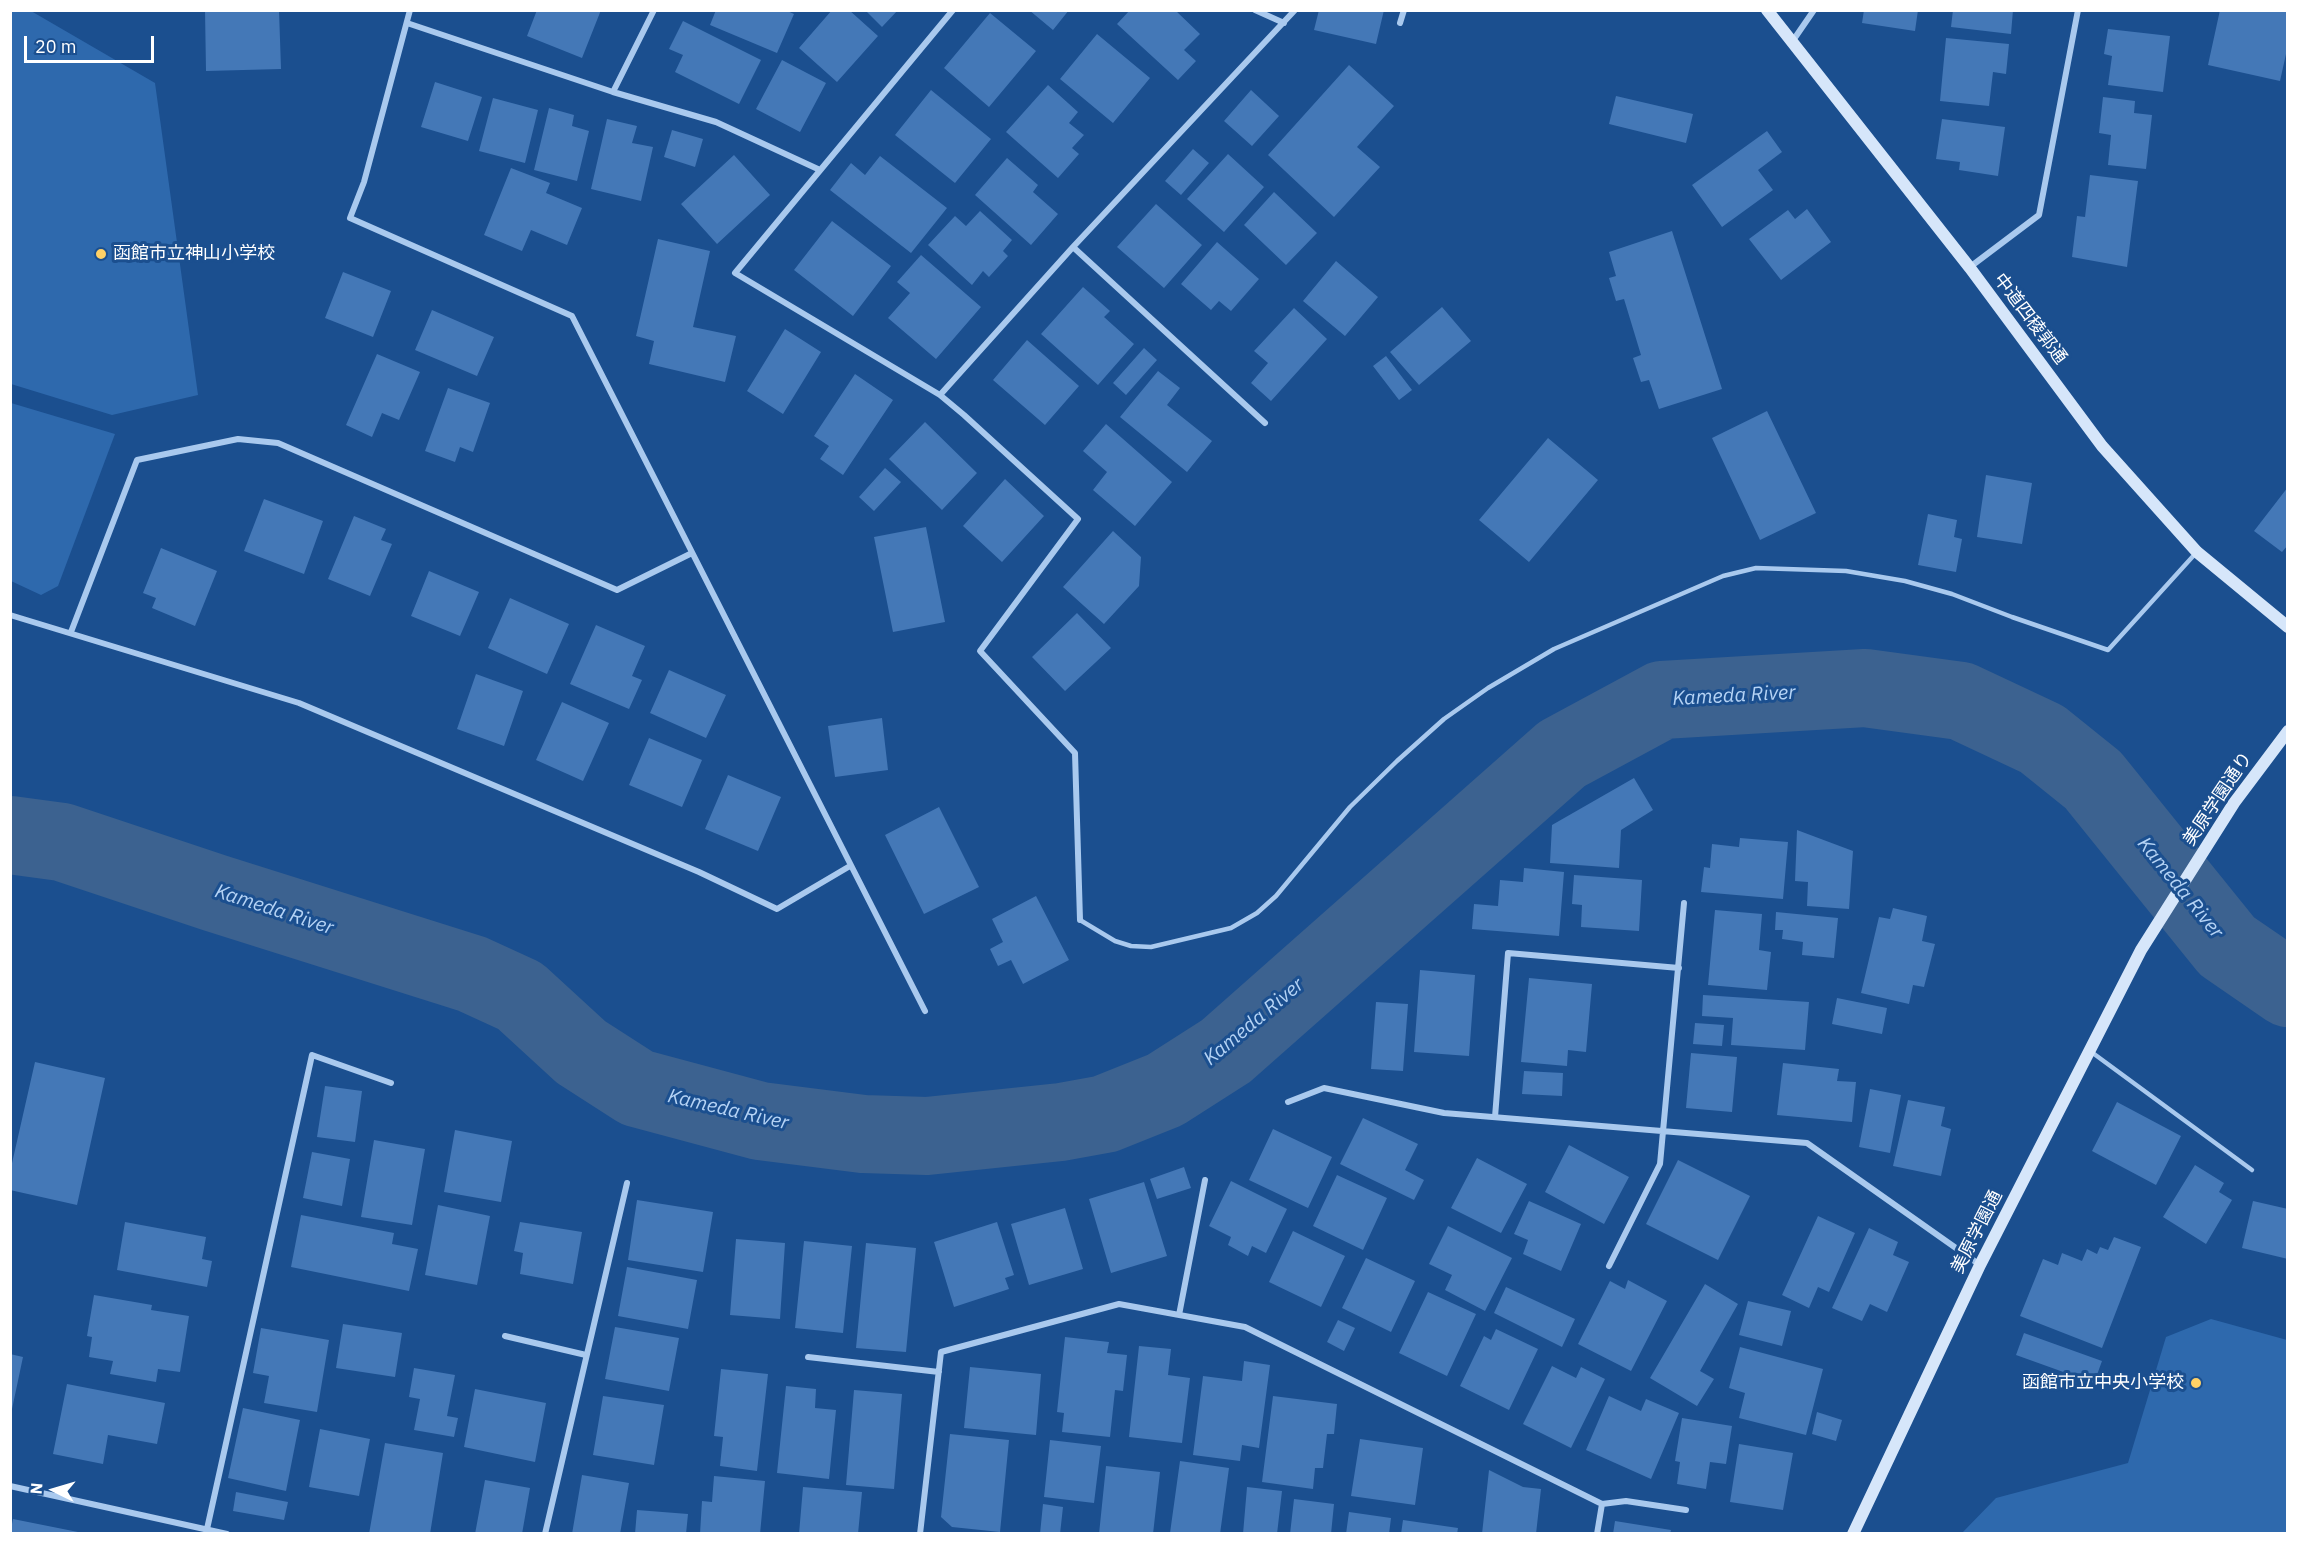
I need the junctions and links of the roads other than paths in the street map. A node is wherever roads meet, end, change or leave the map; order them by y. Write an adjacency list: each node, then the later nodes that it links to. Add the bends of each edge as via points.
1 (410, 10): 10 (street)
2 (654, 10): 14 (street)
3 (953, 10): 15 (street)
4 (1255, 10): 12 (street)
5 (1295, 10): 12 (street)
6 (1404, 10): 11 (street)
7 (1767, 10): 13 (street, 中道四稜郭通)
8 (1814, 10): 13 (street)
9 (2078, 10): 17 (street, via 2038,216)
10 (407, 22): 14 (street); 21 (street, via 364,182 350,218 572,316)
11 (1400, 23)
12 (1284, 24): 16 (street)
13 (1792, 43): 17 (street, 中道四稜郭通)
14 (613, 92): 15 (street, via 716,122)
15 (819, 170): 18 (street, via 735,273)
16 (1073, 247): 18 (street); 19 (street)
17 (1970, 268): 20 (street, 中道四稜郭通, via 2102,446)
18 (940, 395): 28 (street, via 1078,519 980,651 1075,753)
19 (1265, 423)
20 (2197, 552): 23 (street, 中道四稜郭通); 28 (lane, via 2108,650 1905,580 1846,571 1756,568 1724,576 1554,648 1444,718 1350,807 1276,896 1231,928 1151,947 1131,946)
21 (692, 553): 24 (street, via 617,591 278,443 238,439 137,460); 26 (street)
22 (10, 615): 24 (street)
23 (2288, 627)
24 (71, 632): 26 (street, via 299,703 777,909)
25 (2288, 731): 29 (street, 美原学園通り, via 2234,803)
26 (850, 866): 31 (street)
27 (1684, 903): 30 (street)
28 (1080, 920)
29 (2141, 950): 32 (street, 美原学園通)
30 (1679, 968): 35 (street, via 1508,953); 36 (street)
31 (924, 1011)
32 (2089, 1050): 37 (lane); 40 (street, 美原学園通)
33 (391, 1083): 50 (street, via 312,1055)
34 (1288, 1102): 35 (street, via 1324,1088 1444,1113)
35 (1496, 1117): 36 (street)
36 (1665, 1131): 40 (street, via 1807,1143); 41 (street, via 1660,1164)
37 (2252, 1170)
38 (1205, 1180): 42 (street)
39 (627, 1184): 44 (street)
40 (1980, 1265): 55 (street, 美原学園通)
41 (1609, 1266)
42 (1179, 1315): 46 (street, via 1119,1305 941,1352); 48 (street, via 1245,1327)
43 (505, 1336): 44 (street)
44 (586, 1355): 52 (street)
45 (808, 1357): 46 (street)
46 (939, 1372): 53 (street)
47 (10, 1486): 50 (street)
48 (1602, 1504): 49 (street, via 1626,1501); 54 (street)
49 (1686, 1510)
50 (207, 1529): 51 (street)
51 (227, 1533)
52 (545, 1533)
53 (920, 1533)
54 (1597, 1533)
55 (1853, 1533)

